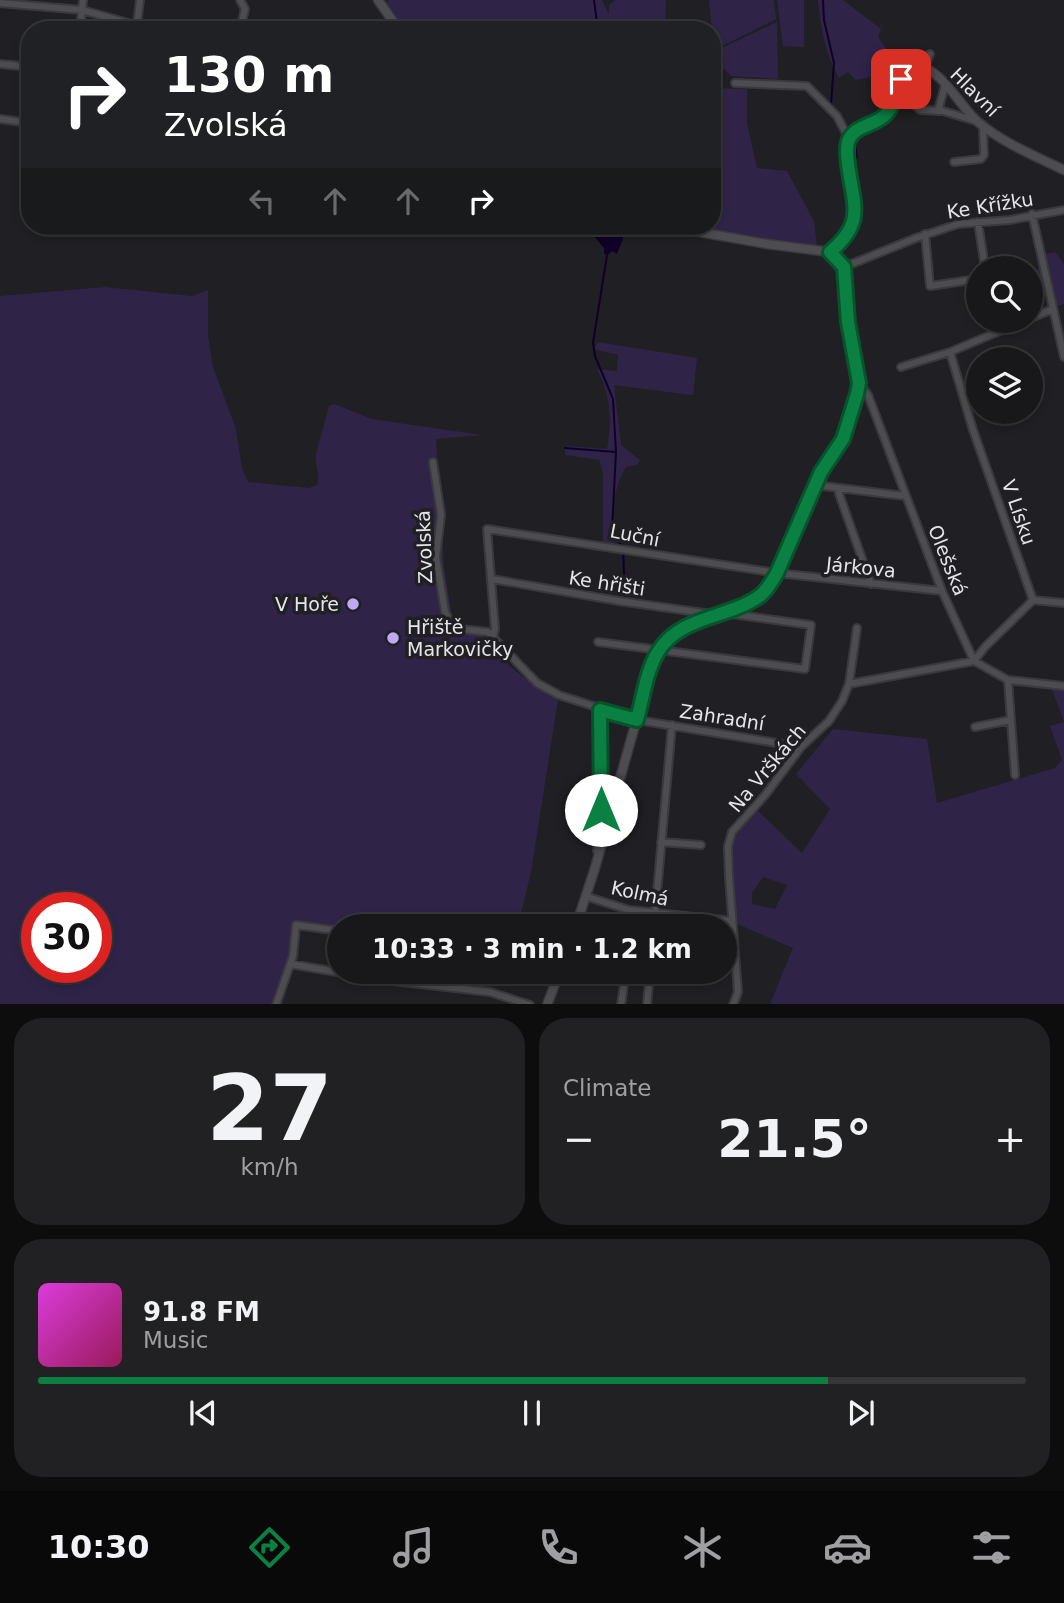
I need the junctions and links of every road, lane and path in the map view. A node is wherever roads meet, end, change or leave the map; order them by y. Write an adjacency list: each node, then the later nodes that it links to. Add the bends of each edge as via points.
1 (83, 0): 6 (street)
2 (139, 0): 9 (street)
3 (240, 0): 10 (street, via 245,9)
4 (383, 2): 11 (street)
5 (0, 3): 6 (street)
6 (82, 10): 7 (street); 8 (street)
7 (81, 21)
8 (122, 21)
9 (137, 21)
10 (242, 21)
11 (394, 21)
12 (930, 54): 15 (street)
13 (0, 64): 14 (street)
14 (21, 66)
15 (926, 67): 17 (street, Hlavní); 18 (street, Hlavní, via 908,71)
16 (736, 83): 23 (street, via 807,86 837,116)
17 (945, 85): 19 (street); 22 (street, Hlavní)
18 (896, 93): 19 (street, via 920,110); 23 (street, Hlavní, via 888,113)
19 (938, 111): 22 (street)
20 (0, 119): 21 (street)
21 (21, 122)
22 (980, 123): 24 (street, via 984,155); 25 (street, Hlavní)
23 (849, 139): 31 (street, via 846,150 856,215 845,239)
24 (954, 162)
25 (1064, 170)
26 (1064, 210): 27 (street, Ke Křížku)
27 (1032, 214): 28 (street, Ke Křížku); 35 (street)
28 (978, 222): 29 (street, Ke Křížku); 32 (street)
29 (925, 234): 33 (street, Ke Křížku); 34 (street, via 930,286)
30 (716, 235): 31 (street)
31 (830, 252): 33 (street)
32 (983, 256)
33 (844, 267): 41 (street)
34 (966, 281)
35 (1053, 309): 36 (street); 39 (street)
36 (1043, 313)
37 (995, 333): 38 (street)
38 (950, 352): 40 (street); 50 (street, V Lísku)
39 (1064, 357)
40 (901, 367)
41 (859, 383): 43 (street, via 843,439); 45 (street, Olešská, via 868,395)
42 (433, 462): 54 (street, Zvolská, via 441,515 436,557 445,612 459,629 488,632)
43 (815, 485): 44 (street); 46 (street)
44 (837, 488): 45 (street); 48 (street)
45 (905, 496): 49 (street, Olešská)
46 (777, 573): 47 (street, Luční, via 487,529); 48 (street, Járkova); 52 (street, via 760,595)
47 (492, 579): 52 (street, Ke hřišti); 54 (street)
48 (871, 584): 49 (street, Járkova)
49 (942, 591): 57 (street, Olešská)
50 (1033, 600): 51 (street); 57 (street)
51 (1064, 603)
52 (721, 614): 56 (street, via 685,625); 56 (street, Ke hřišti, via 811,625 805,669)
53 (857, 628): 59 (street)
54 (493, 637): 61 (street, via 537,683)
55 (598, 642): 56 (street)
56 (659, 649): 62 (street)
57 (974, 661): 58 (street); 59 (street)
58 (1008, 680): 60 (street); 63 (street)
59 (849, 684): 66 (street, Na Vrškách, via 829,721)
60 (1064, 686)
61 (600, 710): 62 (street); 70 (street, via 601,810)
62 (637, 720): 64 (street, Zahradní); 70 (street)
63 (1011, 720): 65 (street); 67 (street)
64 (672, 725): 66 (street, Zahradní); 68 (street)
65 (975, 727)
66 (801, 747): 76 (street, Na Vrškách, via 732,832 728,846)
67 (1015, 775)
68 (660, 842): 69 (street); 75 (street)
69 (701, 845)
70 (595, 868): 71 (street)
71 (586, 896): 72 (street, Kolmá); 73 (street)
72 (629, 910): 74 (street); 75 (street, Kolmá)
73 (580, 914)
74 (629, 914)
75 (654, 914)
76 (731, 914)
77 (327, 929): 78 (street, via 296,925)
78 (290, 964): 83 (street); 84 (street, via 490,992)
79 (555, 984): 85 (street)
80 (624, 984): 86 (street)
81 (649, 984): 87 (street)
82 (736, 984): 88 (street, Na Vrškách)
83 (276, 1004)
84 (530, 1004)
85 (547, 1004)
86 (621, 1004)
87 (647, 1004)
88 (733, 1004)

